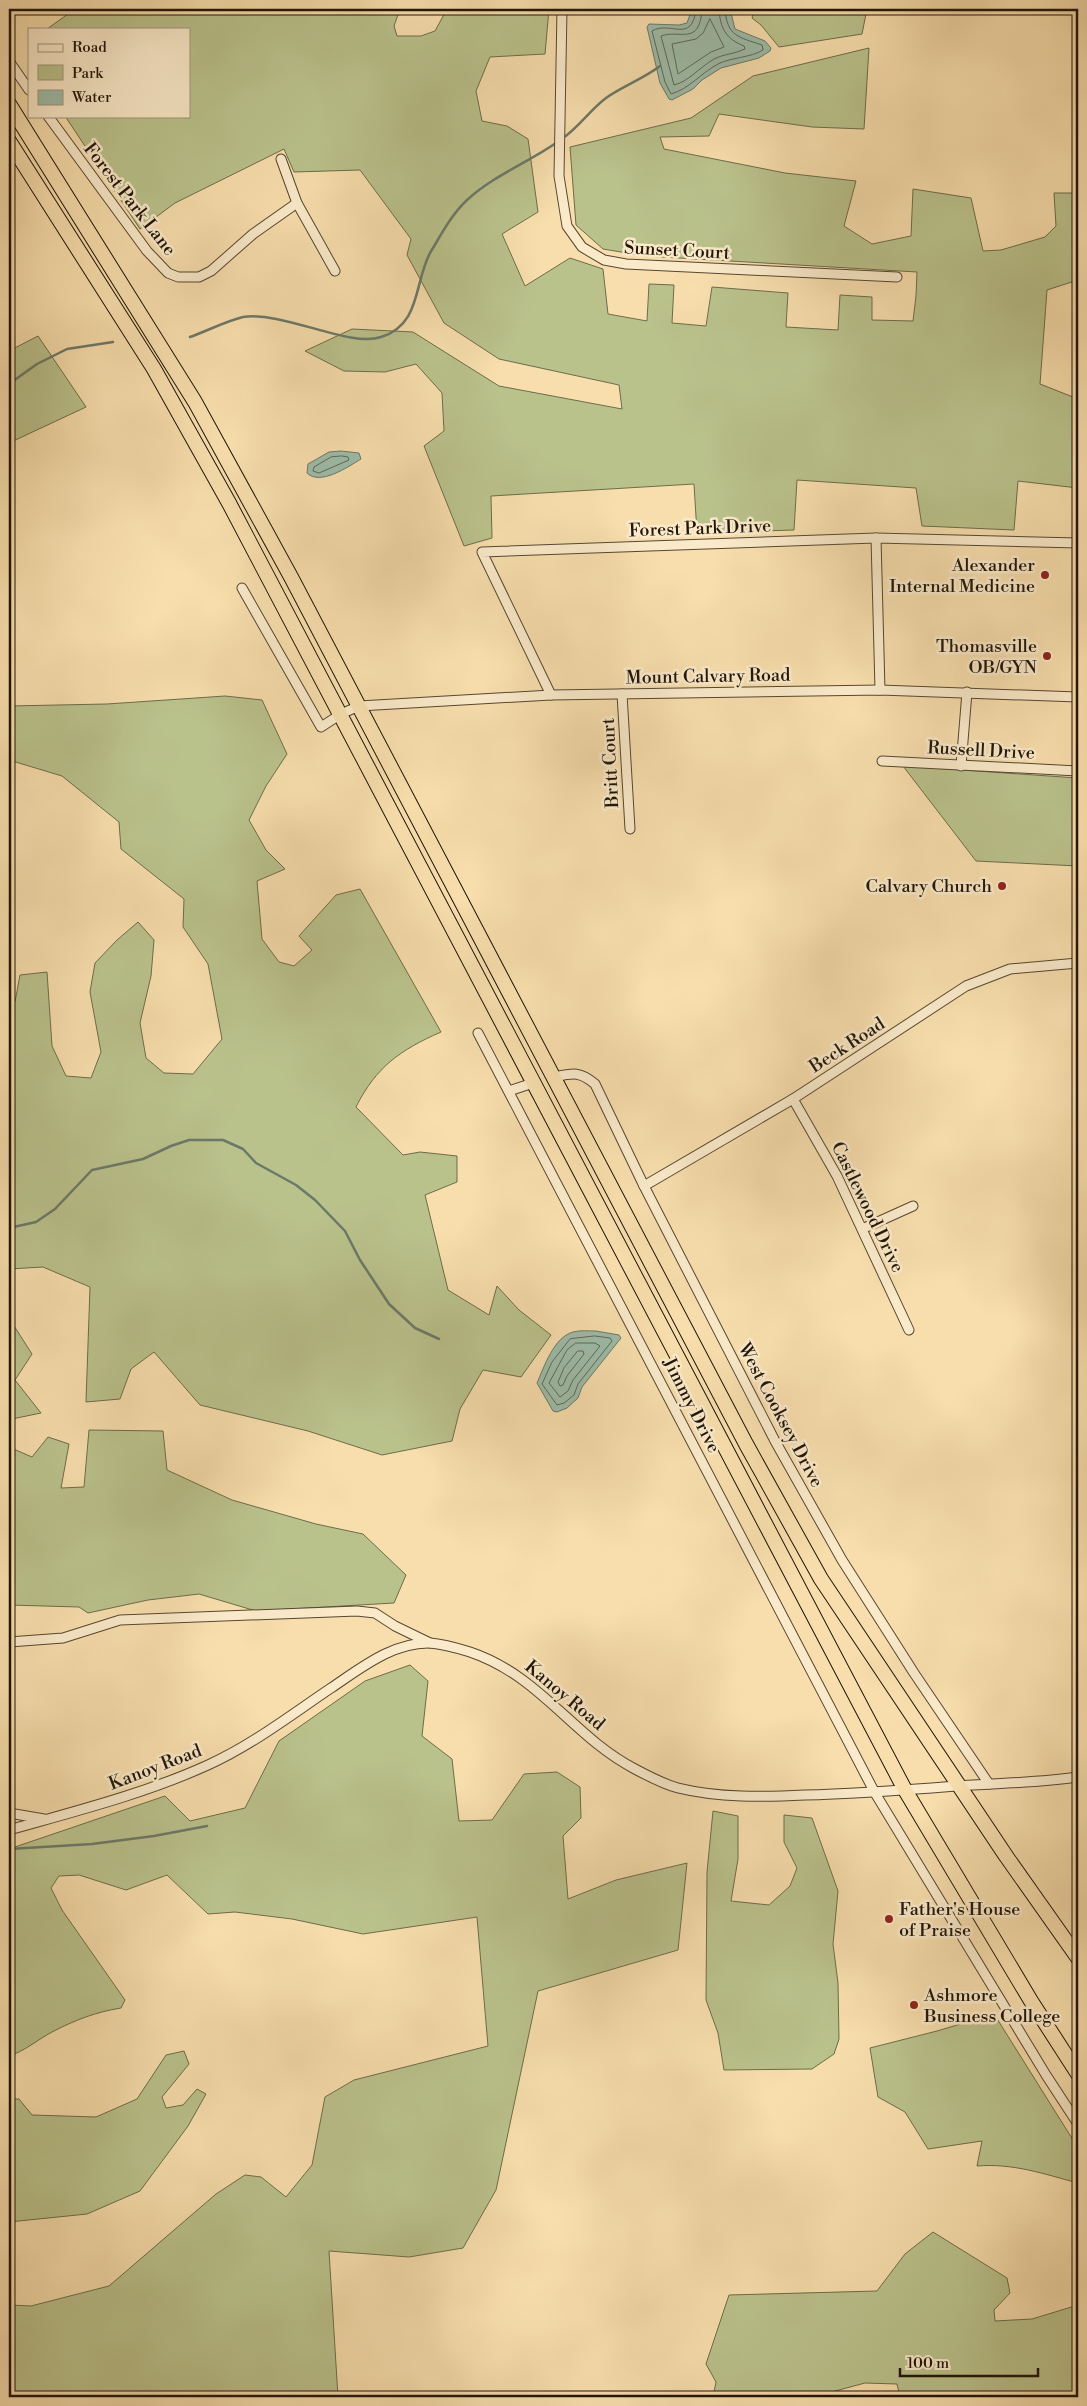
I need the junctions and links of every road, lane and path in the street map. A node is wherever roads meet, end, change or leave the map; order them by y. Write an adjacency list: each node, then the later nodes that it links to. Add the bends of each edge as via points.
1 (562, 9): 10 (street, Sunset Court, via 560,176 567,226 582,247 604,260 626,264)
2 (9, 61): 3 (street)
3 (28, 89)
4 (9, 104): 19 (highway, via 195,402)
5 (49, 118): 8 (street, Forest Park Lane, via 146,251 168,273 178,277 199,277 212,271 253,234)
6 (9, 141): 20 (highway, via 154,369 229,502)
7 (281, 159): 8 (street)
8 (297, 203): 9 (street)
9 (335, 271)
10 (897, 277)
11 (876, 538): 12 (street, Forest Park Drive); 14 (street); 17 (street, Forest Park Drive, via 482,552)
12 (1078, 543)
13 (242, 588): 20 (street, Mount Calvary Road, via 321,728)
14 (880, 690): 15 (street, Mount Calvary Road); 16 (street, Mount Calvary Road)
15 (967, 692): 18 (street, Mount Calvary Road); 22 (street)
16 (622, 694): 17 (street, Mount Calvary Road); 24 (street, Britt Court)
17 (551, 695): 19 (street, Mount Calvary Road)
18 (1078, 697)
19 (359, 706): 20 (street, Mount Calvary Road); 27 (highway)
20 (341, 714): 28 (highway)
21 (882, 761): 22 (street, Russell Drive)
22 (961, 766): 23 (street, Russell Drive)
23 (1078, 771)
24 (630, 829)
25 (1078, 963): 30 (street, Beck Road, via 1010,969 966,986)
26 (478, 1033): 29 (street, Jimmy Drive)
27 (554, 1077): 31 (street, West Cooksey Drive, via 571,1073 586,1075 595,1084); 39 (highway, via 746,1444 821,1579)
28 (533, 1083): 29 (street); 40 (highway)
29 (509, 1091): 41 (street, Jimmy Drive)
30 (793, 1099): 31 (street, Beck Road); 33 (street, Castlewood Drive, via 837,1176)
31 (644, 1186): 38 (street, West Cooksey Drive, via 775,1441 842,1560)
32 (913, 1206): 33 (street)
33 (862, 1229): 34 (street, Castlewood Drive)
34 (909, 1330)
35 (9, 1642): 36 (street, via 63,1638 120,1620 357,1611 375,1613)
36 (430, 1643): 41 (street, Kanoy Road, via 453,1646 501,1665 532,1685 607,1752 634,1769 674,1787 707,1794 764,1797); 43 (street, Kanoy Road, via 409,1645 371,1662 244,1746 210,1764 138,1792)
37 (1078, 1777): 38 (street, Kanoy Road)
38 (989, 1784): 39 (street, Kanoy Road)
39 (958, 1786): 40 (street, Kanoy Road); 45 (highway)
40 (906, 1790): 41 (street, Kanoy Road); 46 (highway)
41 (875, 1793): 47 (street, Jimmy Drive)
42 (9, 1813): 43 (street)
43 (47, 1819): 44 (street, Kanoy Road)
44 (9, 1830)
45 (1078, 1958)
46 (1078, 2074)
47 (1078, 2124)

